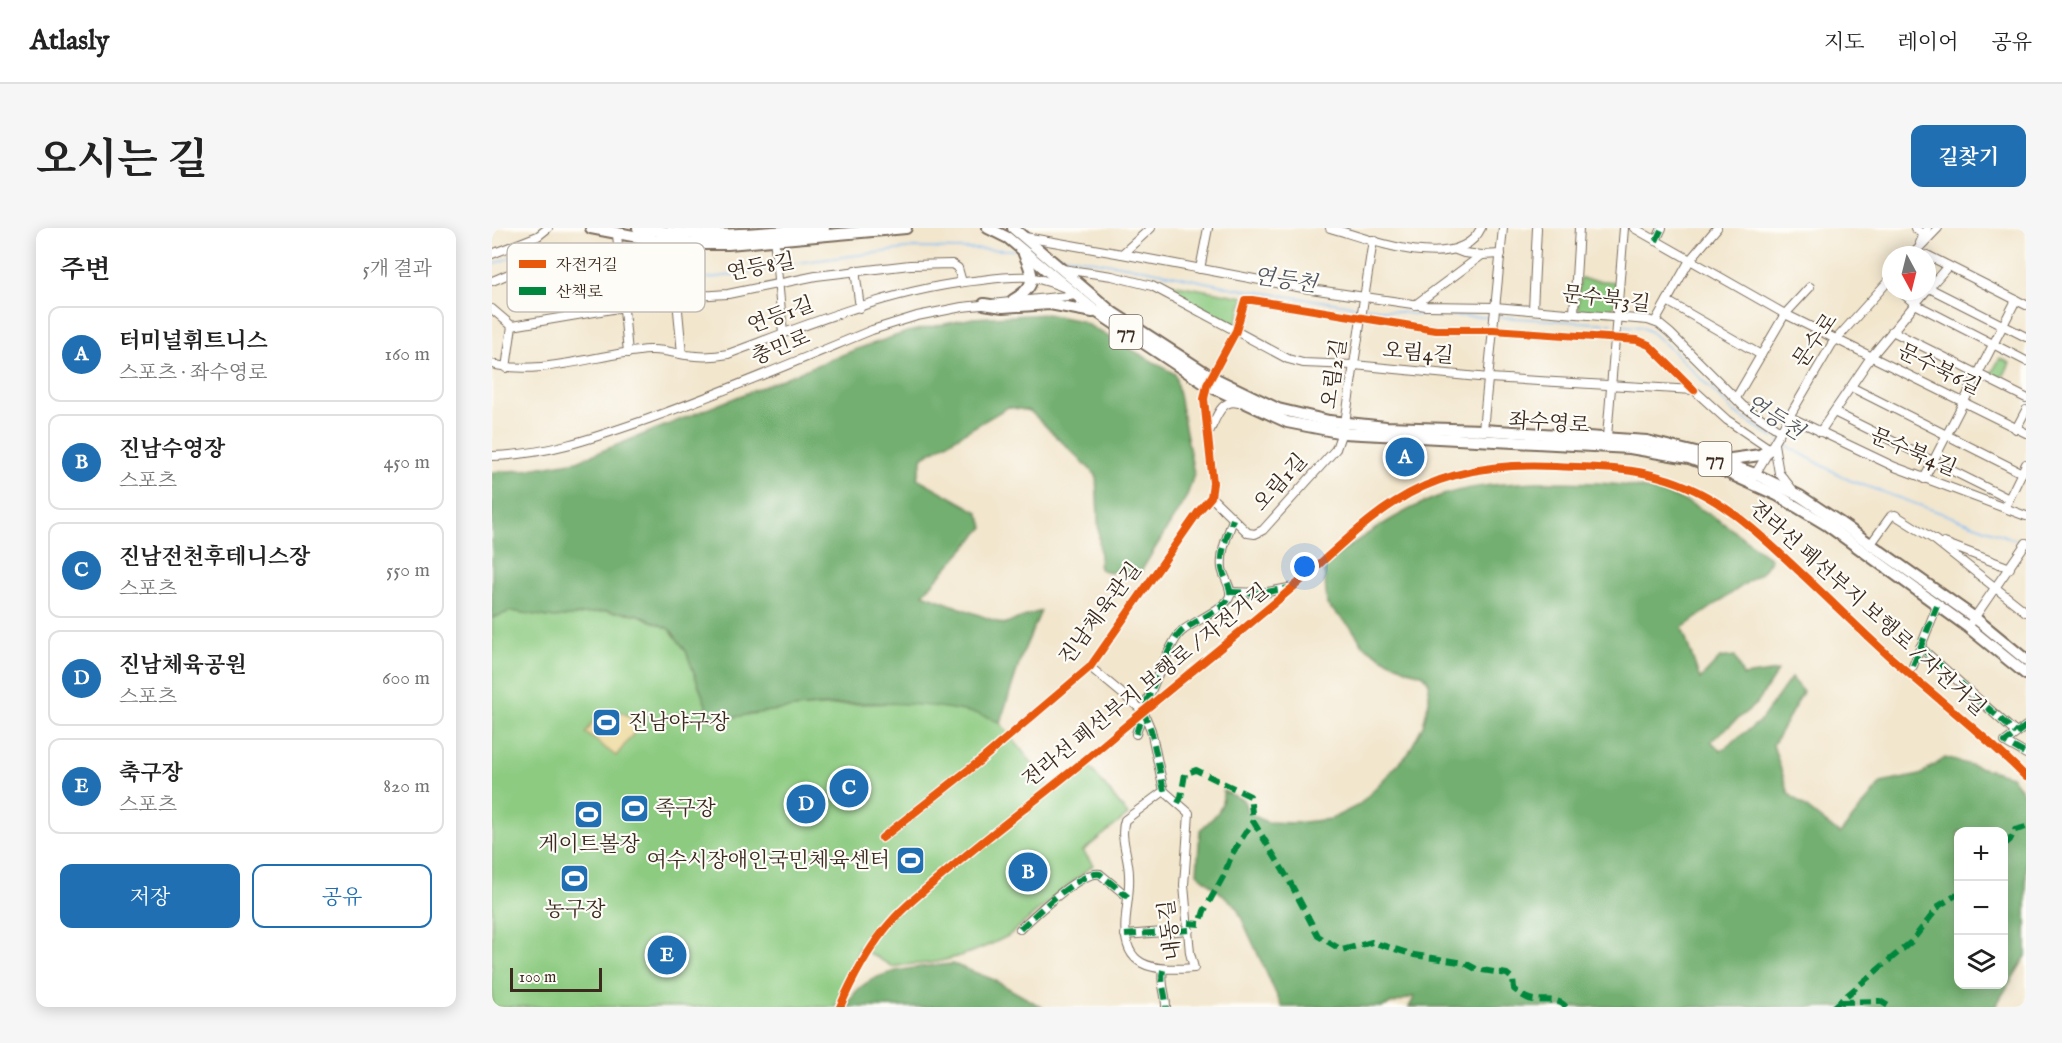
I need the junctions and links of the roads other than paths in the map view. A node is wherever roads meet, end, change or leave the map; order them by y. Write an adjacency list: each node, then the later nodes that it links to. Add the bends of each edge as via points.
1 (548, 228): 27 (street)
2 (591, 228): 22 (main road)
3 (638, 228): 25 (main road)
4 (824, 228): 25 (main road)
5 (906, 228): 25 (main road)
6 (988, 228): 21 (main road, 77)
7 (1151, 228): 37 (street)
8 (1208, 228): 44 (street)
9 (1330, 228): 24 (street)
10 (1481, 228): 35 (street, via 1470,242)
11 (1503, 228): 38 (street)
12 (1537, 228): 71 (street)
13 (1579, 228): 76 (street)
14 (1624, 228): 80 (street)
15 (1634, 228): 26 (street, 문수북6길)
16 (1662, 228): 26 (street)
17 (1717, 228): 40 (street)
18 (1915, 228): 20 (street)
19 (1937, 228): 32 (street)
20 (1925, 231): 31 (street)
21 (1010, 233): 23 (main road, 77); 34 (main road, 77)
22 (617, 236): 28 (street); 29 (main road)
23 (1025, 237): 37 (street, 문수북3길); 42 (main road, 77)
24 (1373, 240): 35 (street, via 1412,250); 58 (street)
25 (774, 241): 30 (main road); 51 (street)
26 (1656, 241): 40 (street, 문수북6길)
27 (520, 243)
28 (618, 243)
29 (688, 243)
30 (705, 244)
31 (1918, 246)
32 (1920, 246)
33 (507, 248): 36 (street)
34 (1020, 248): 42 (main road, via 1023,246 1044,264); 46 (main road); 52 (main road, 좌수영로 / 77)
35 (1456, 250): 39 (street)
36 (492, 254)
37 (1122, 254): 44 (street, 문수북3길)
38 (1501, 254): 39 (street); 68 (street)
39 (1482, 255): 66 (street)
40 (1690, 260): 63 (street); 77 (street, 문수북6길)
41 (1936, 260): 43 (street)
42 (1056, 264): 55 (main road, 좌수영로 / 77); 86 (street, 오림4길, via 1152,286)
43 (1948, 266): 48 (street); 62 (street)
44 (1200, 269): 58 (street, 문수북3길)
45 (855, 270): 50 (street, 연등8길, via 950,264 958,267); 51 (street, 연등8길); 69 (street)
46 (1031, 274): 50 (street, 연등1길); 52 (street, 연등1길); 59 (main road, via 1029,289)
47 (507, 276): 49 (street, 연등8길)
48 (1936, 280)
49 (492, 282)
50 (962, 282): 69 (street, 연등1길)
51 (778, 284): 57 (street, 연등8길); 88 (street)
52 (1065, 287): 55 (main road, 좌수영로 / 77)
53 (1810, 287): 77 (street)
54 (1882, 289): 91 (street, 문수로)
55 (1077, 290): 59 (street, 충민로); 78 (main road, 좌수영로 / 77); 103 (main road, 좌수영로 / 77, via 1088,292)
56 (1936, 294): 84 (street)
57 (705, 295)
58 (1364, 298): 66 (street, 문수북3길); 81 (street, 오림2길)
59 (1013, 300): 64 (street, 충민로)
60 (1910, 300): 65 (street)
61 (1918, 300): 65 (street)
62 (2016, 300): 67 (street); 84 (street)
63 (1667, 301): 82 (street); 95 (street)
64 (984, 304): 78 (main road, via 1050,304); 125 (street, 충민로, via 917,316 872,330 684,406 587,440 530,453)
65 (1915, 304): 87 (street); 92 (street)
66 (1415, 305): 68 (street, 문수북3길)
67 (2026, 305)
68 (1496, 307): 71 (street, 문수북3길); 85 (street)
69 (860, 308): 88 (street, 연등1길)
70 (492, 309): 83 (street)
71 (1533, 310): 76 (street, 문수북3길)
72 (568, 312): 79 (street)
73 (596, 312): 79 (street)
74 (624, 312): 93 (street)
75 (678, 312): 94 (street)
76 (1574, 313): 80 (street, 문수북3길)
77 (1785, 314): 91 (street, 문수북6길); 95 (street)
78 (1101, 315): 103 (main road, 좌수영로 / 77)
79 (569, 316): 83 (street)
80 (1616, 317): 82 (street, 문수북3길); 90 (street)
81 (1361, 319): 85 (street, via 1436,330); 86 (street, via 1249,299 1244,303); 99 (street, 오림2길)
82 (1655, 322): 107 (street, 문수북3길)
83 (512, 326): 100 (street)
84 (2003, 326): 89 (street); 92 (street)
85 (1493, 330): 90 (street); 102 (street)
86 (1236, 331): 99 (street, 오림4길, via 1296,362); 103 (street)
87 (1892, 331): 96 (street); 101 (street)
88 (783, 333): 94 (street, 연등1길, via 728,354)
89 (2026, 337)
90 (1615, 338): 104 (street); 106 (street, via 1649,345)
91 (1836, 339): 96 (street, 문수북6길); 113 (street, 문수로)
92 (1993, 344): 97 (street); 101 (street)
93 (628, 353): 94 (street, 연등1길, via 655,350); 100 (street, 연등1길)
94 (682, 354)
95 (1761, 356): 107 (street)
96 (1871, 357): 105 (street); 109 (street, 문수북6길)
97 (2026, 361)
98 (492, 364): 100 (street, 연등1길)
99 (1354, 365): 102 (street, 오림4길); 114 (street, 오림2길)
100 (506, 368)
101 (1978, 374): 108 (street); 109 (street)
102 (1489, 378): 104 (street, 오림4길); 116 (street)
103 (1209, 381): 112 (main road, 좌수영로 / 77); 114 (main road, 좌수영로 / 77, via 1278,409); 119 (street, via 1204,399)
104 (1611, 385): 106 (street, 오림4길); 123 (street)
105 (1851, 387): 111 (street); 121 (street)
106 (1694, 390): 124 (street, via 1727,420)
107 (1737, 398): 118 (street, 문수북3길)
108 (2026, 398)
109 (1963, 402): 115 (street, 문수북6길); 121 (street)
110 (2026, 410): 115 (street)
111 (1834, 412): 120 (street); 126 (street)
112 (1270, 416): 114 (main road, 좌수영로 / 77, via 1306,427); 119 (street, via 1231,401 1225,403)
113 (1788, 416): 118 (street, 문수로); 120 (street, 문수북4길)
114 (1344, 428): 117 (main road, 좌수영로 / 77); 137 (street, 오림1길, via 1332,454 1259,533 1250,535)
115 (2016, 429): 122 (street, 문수북6길)
116 (1484, 430): 117 (main road, 좌수영로 / 77); 123 (main road, 좌수영로 / 77)
117 (1386, 431): 128 (main road, 좌수영로 / 77, via 1629,448)
118 (1780, 431): 124 (street, 문수로)
119 (1209, 432): 133 (street)
120 (1820, 432): 131 (street, 문수북4길)
121 (1946, 434): 126 (street); 129 (street)
122 (2026, 434)
123 (1607, 437): 128 (main road, 좌수영로 / 77, via 1673,446)
124 (1772, 446): 128 (main road); 130 (street); 132 (street, via 1784,482)
125 (492, 456)
126 (1933, 461): 131 (street); 134 (street)
127 (2026, 464): 129 (street)
128 (1725, 465): 130 (main road, 좌수영로 / 77)
129 (2022, 473): 134 (street)
130 (1753, 478): 132 (main road, 좌수영로 / 77); 145 (main road, 좌수영로 / 77, via 1827,525)
131 (1924, 479): 135 (street, 문수북4길)
132 (1800, 496): 139 (main road, 좌수영로 / 77)
133 (1211, 497): 137 (street, 오림1길); 152 (street, 진남체육관길)
134 (2009, 499): 135 (street)
135 (2004, 508): 136 (street, 문수북4길)
136 (2026, 516)
137 (1233, 519): 144 (street, via 1222,555 1223,574)
138 (1935, 540): 139 (street, via 1893,515); 141 (street); 143 (street)
139 (1870, 545): 147 (main road, 좌수영로 / 77)
140 (2024, 550): 141 (street)
141 (2010, 568): 143 (street)
142 (1294, 587): 144 (street)
143 (1997, 587): 146 (street); 147 (street)
144 (1230, 592): 154 (street, via 1223,606 1178,635)
145 (1937, 606): 147 (main road, 좌수영로 / 77); 149 (street)
146 (2026, 612)
147 (1972, 623): 148 (main road, 좌수영로 / 77)
148 (2000, 644): 150 (main road, 좌수영로 / 77); 153 (main road, 좌수영로 / 77)
149 (1920, 647): 151 (street); 156 (street)
150 (2026, 660)
151 (1912, 666)
152 (1090, 667): 154 (street); 160 (street, 진남체육관길)
153 (2026, 674)
154 (1143, 711): 157 (street); 159 (street)
155 (2026, 726): 156 (street)
156 (2016, 733): 158 (street, via 2005,742)
157 (1136, 734)
158 (2026, 753)
159 (1164, 791): 161 (street, 내동길, via 1125,820); 163 (street, 내동길, via 1189,813 1184,885)
160 (882, 838)
161 (1128, 897): 162 (street, via 1100,874 1092,874 1061,893); 164 (street, 내동길)
162 (1020, 929)
163 (1189, 930): 164 (street); 165 (street, 내동길, via 1194,968)
164 (1125, 935): 165 (street, 내동길, via 1133,957)
165 (1163, 970): 166 (street)
166 (1166, 1007)

